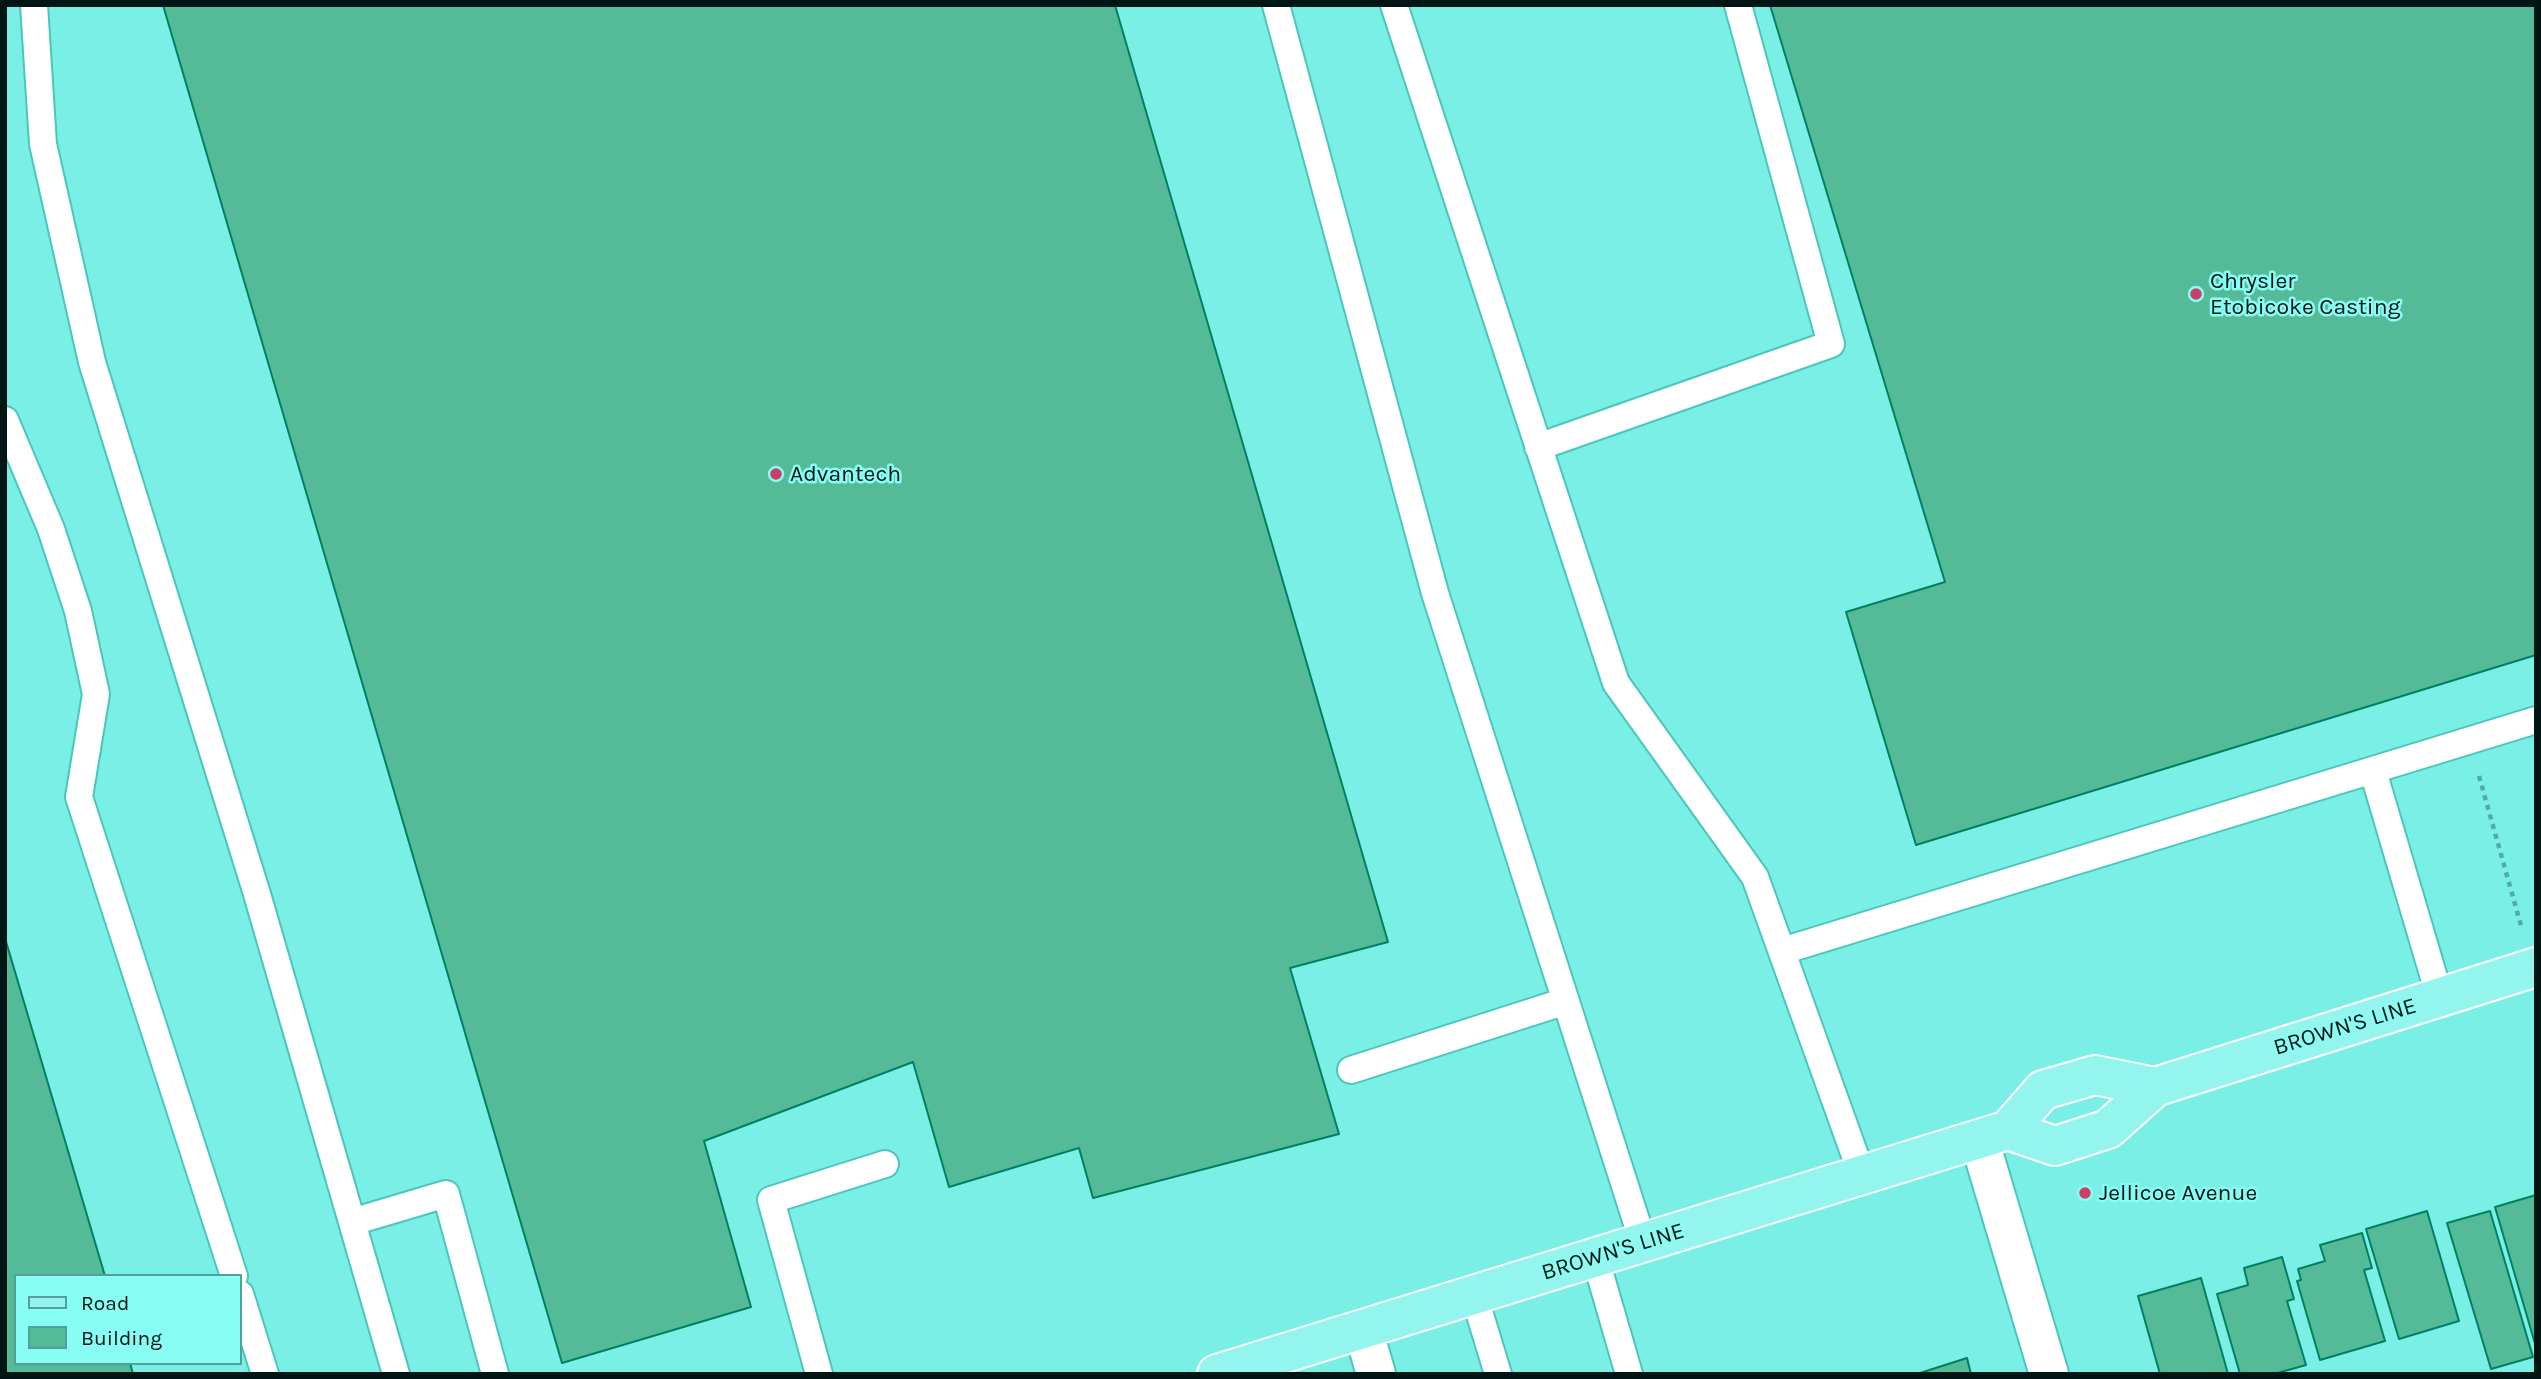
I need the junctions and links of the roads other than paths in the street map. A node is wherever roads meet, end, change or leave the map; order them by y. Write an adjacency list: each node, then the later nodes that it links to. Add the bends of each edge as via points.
1 (34, 5): 18 (lane, via 43,144 92,362 253,880)
2 (1276, 5): 12 (lane, via 1435,593)
3 (1394, 5): 6 (lane)
4 (1738, 5): 6 (lane, via 1831,344)
5 (5, 421): 21 (lane, via 51,530 78,611 96,694 79,797)
6 (1538, 447): 9 (lane, via 1616,683 1755,877)
7 (2536, 720): 8 (lane)
8 (2373, 771): 9 (lane); 11 (lane)
9 (1782, 951): 17 (lane)
10 (2535, 970): 11 (main road, BROWN'S LINE)
11 (2440, 998): 14 (main road, BROWN'S LINE)
12 (1566, 1001): 13 (lane); 19 (lane)
13 (1351, 1070)
14 (2155, 1087): 15 (main road, BROWN'S LINE, via 2108,1129 2055,1146); 15 (main road, BROWN'S LINE, via 2095,1075 2043,1090)
15 (1994, 1135): 17 (main road, BROWN'S LINE); 33 (street)
16 (885, 1164): 28 (lane, via 771,1200)
17 (1861, 1175): 19 (main road, BROWN'S LINE)
18 (352, 1222): 26 (lane); 27 (lane, via 446,1194)
19 (1643, 1242): 20 (main road, BROWN'S LINE)
20 (1595, 1257): 22 (main road, BROWN'S LINE); 32 (lane)
21 (233, 1274)
22 (1474, 1294): 24 (main road, BROWN'S LINE); 31 (lane)
23 (242, 1300): 25 (lane)
24 (1363, 1329): 29 (main road, BROWN'S LINE); 30 (street)
25 (265, 1374)
26 (396, 1374)
27 (495, 1374)
28 (819, 1374)
29 (1217, 1374)
30 (1376, 1374)
31 (1498, 1374)
32 (1629, 1374)
33 (2049, 1374)

